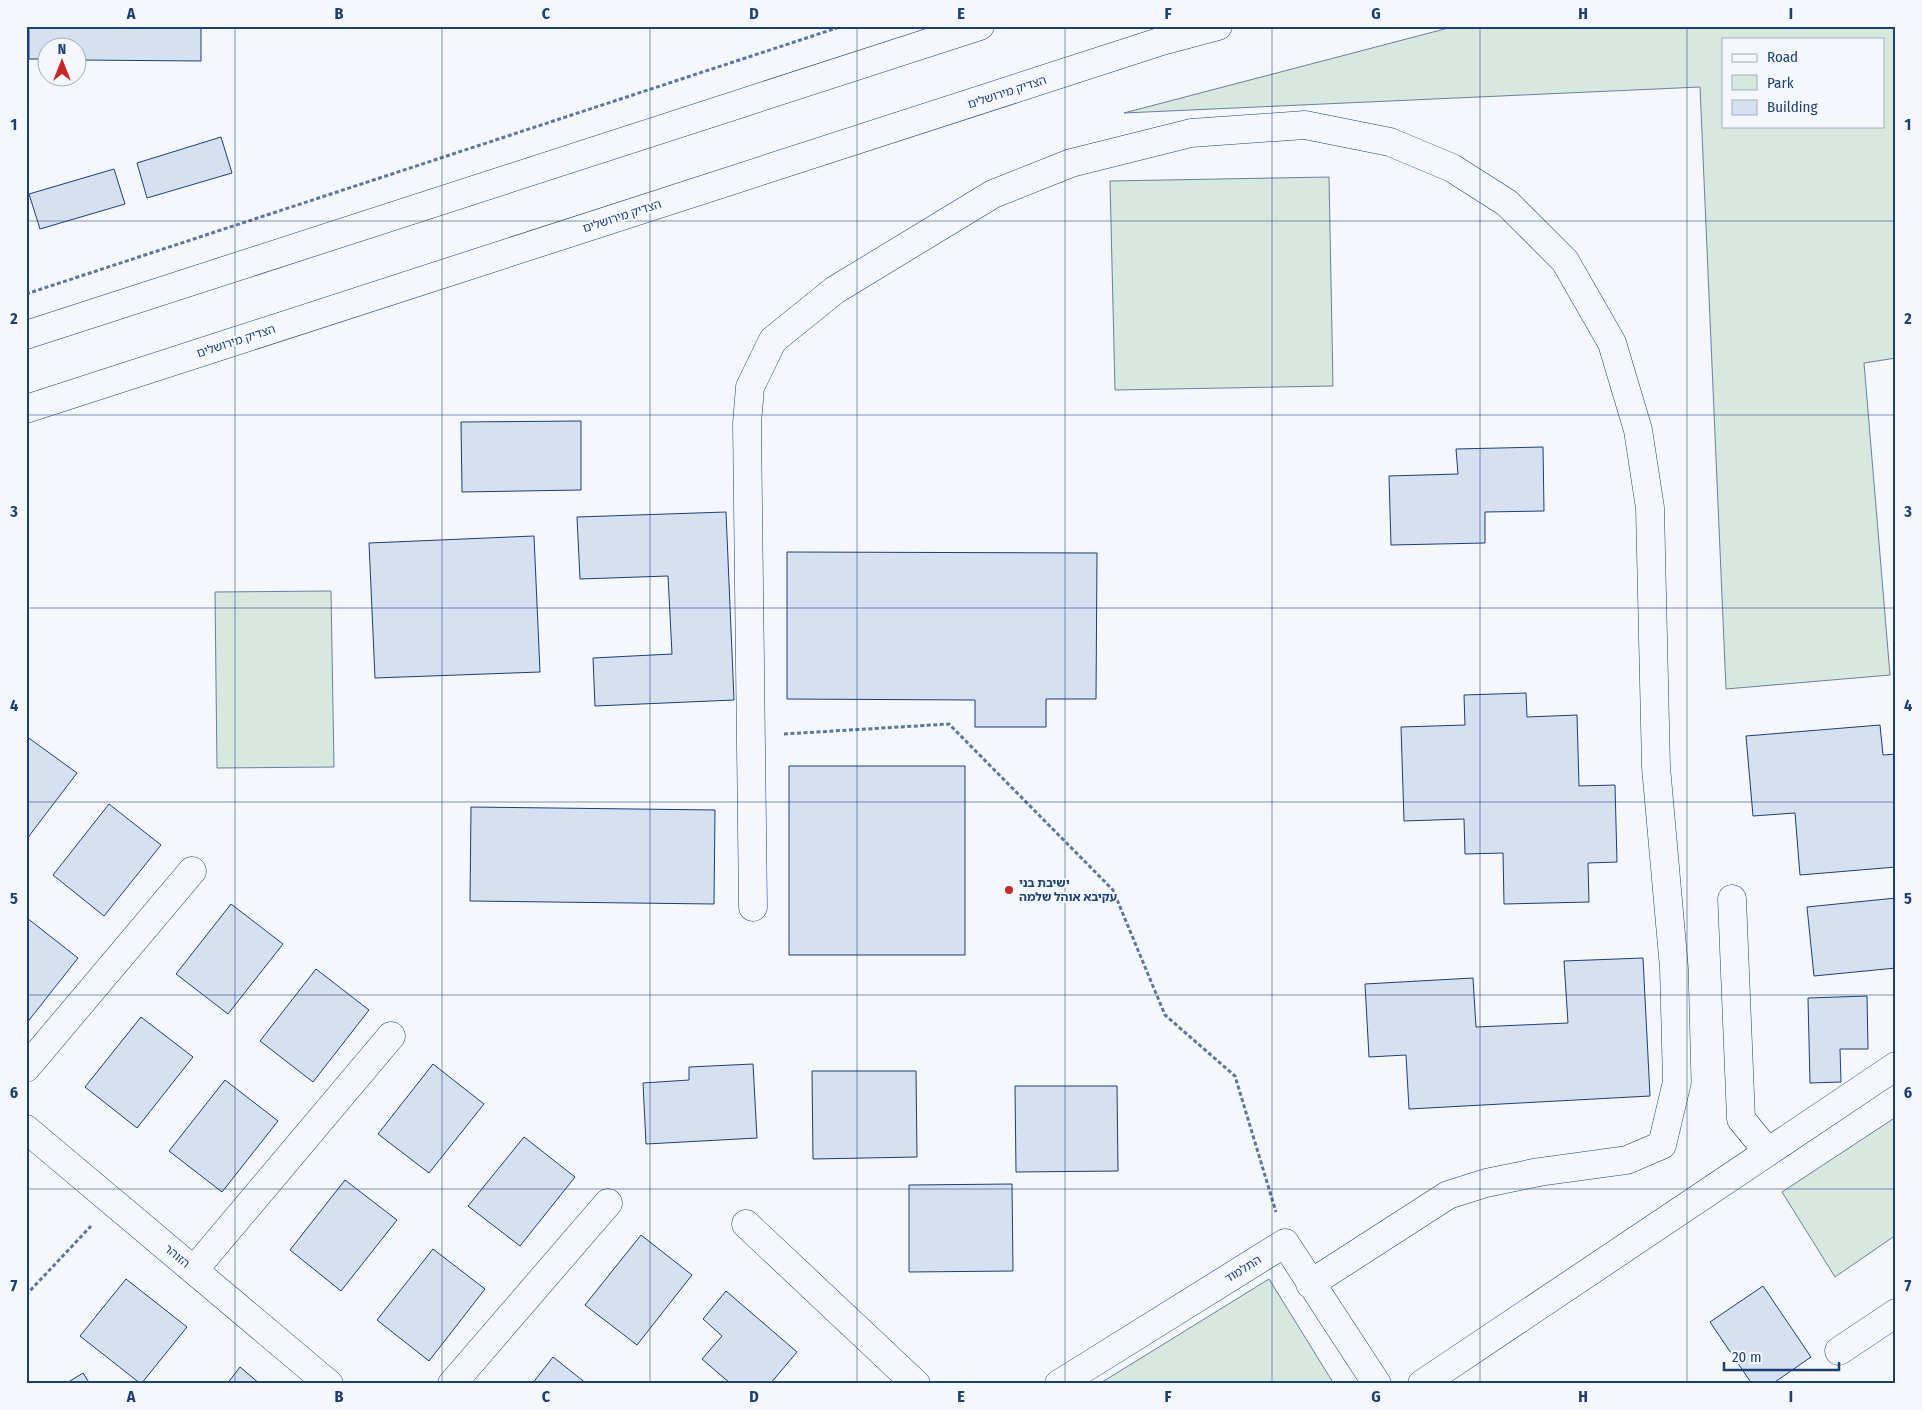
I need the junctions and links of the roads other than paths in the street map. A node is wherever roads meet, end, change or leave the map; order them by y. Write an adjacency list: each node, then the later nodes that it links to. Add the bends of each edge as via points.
1 (980, 26): 3 (main road)
2 (1218, 26): 4 (main road, הצדיק מירושלים, via 1152,44)
3 (26, 335)
4 (26, 409)
5 (192, 871): 10 (main road)
6 (1732, 899): 12 (main road, via 1741,1119)
7 (753, 907): 16 (main road, via 747,424 750,387 773,340 835,290 993,194 1071,163 1191,134 1306,125 1390,142 1452,168 1507,203 1565,261 1612,343 1638,430 1650,508 1656,767 1674,968 1677,1082 1662,1145 1627,1160 1539,1172 1448,1195)
8 (391, 1036): 15 (main road)
9 (1896, 1066): 12 (main road)
10 (26, 1068)
11 (26, 1129): 15 (main road, הזוהר)
12 (1768, 1152): 24 (main road)
13 (608, 1202): 21 (main road)
14 (746, 1224): 19 (main road)
15 (194, 1270): 20 (main road, הזוהר)
16 (1310, 1284): 22 (main road, התלמוד, via 1285,1243); 23 (main road)
17 (1896, 1313): 18 (main road)
18 (1839, 1351)
19 (903, 1379)
20 (329, 1384)
21 (452, 1384)
22 (1059, 1384)
23 (1377, 1384)
24 (1422, 1384)

